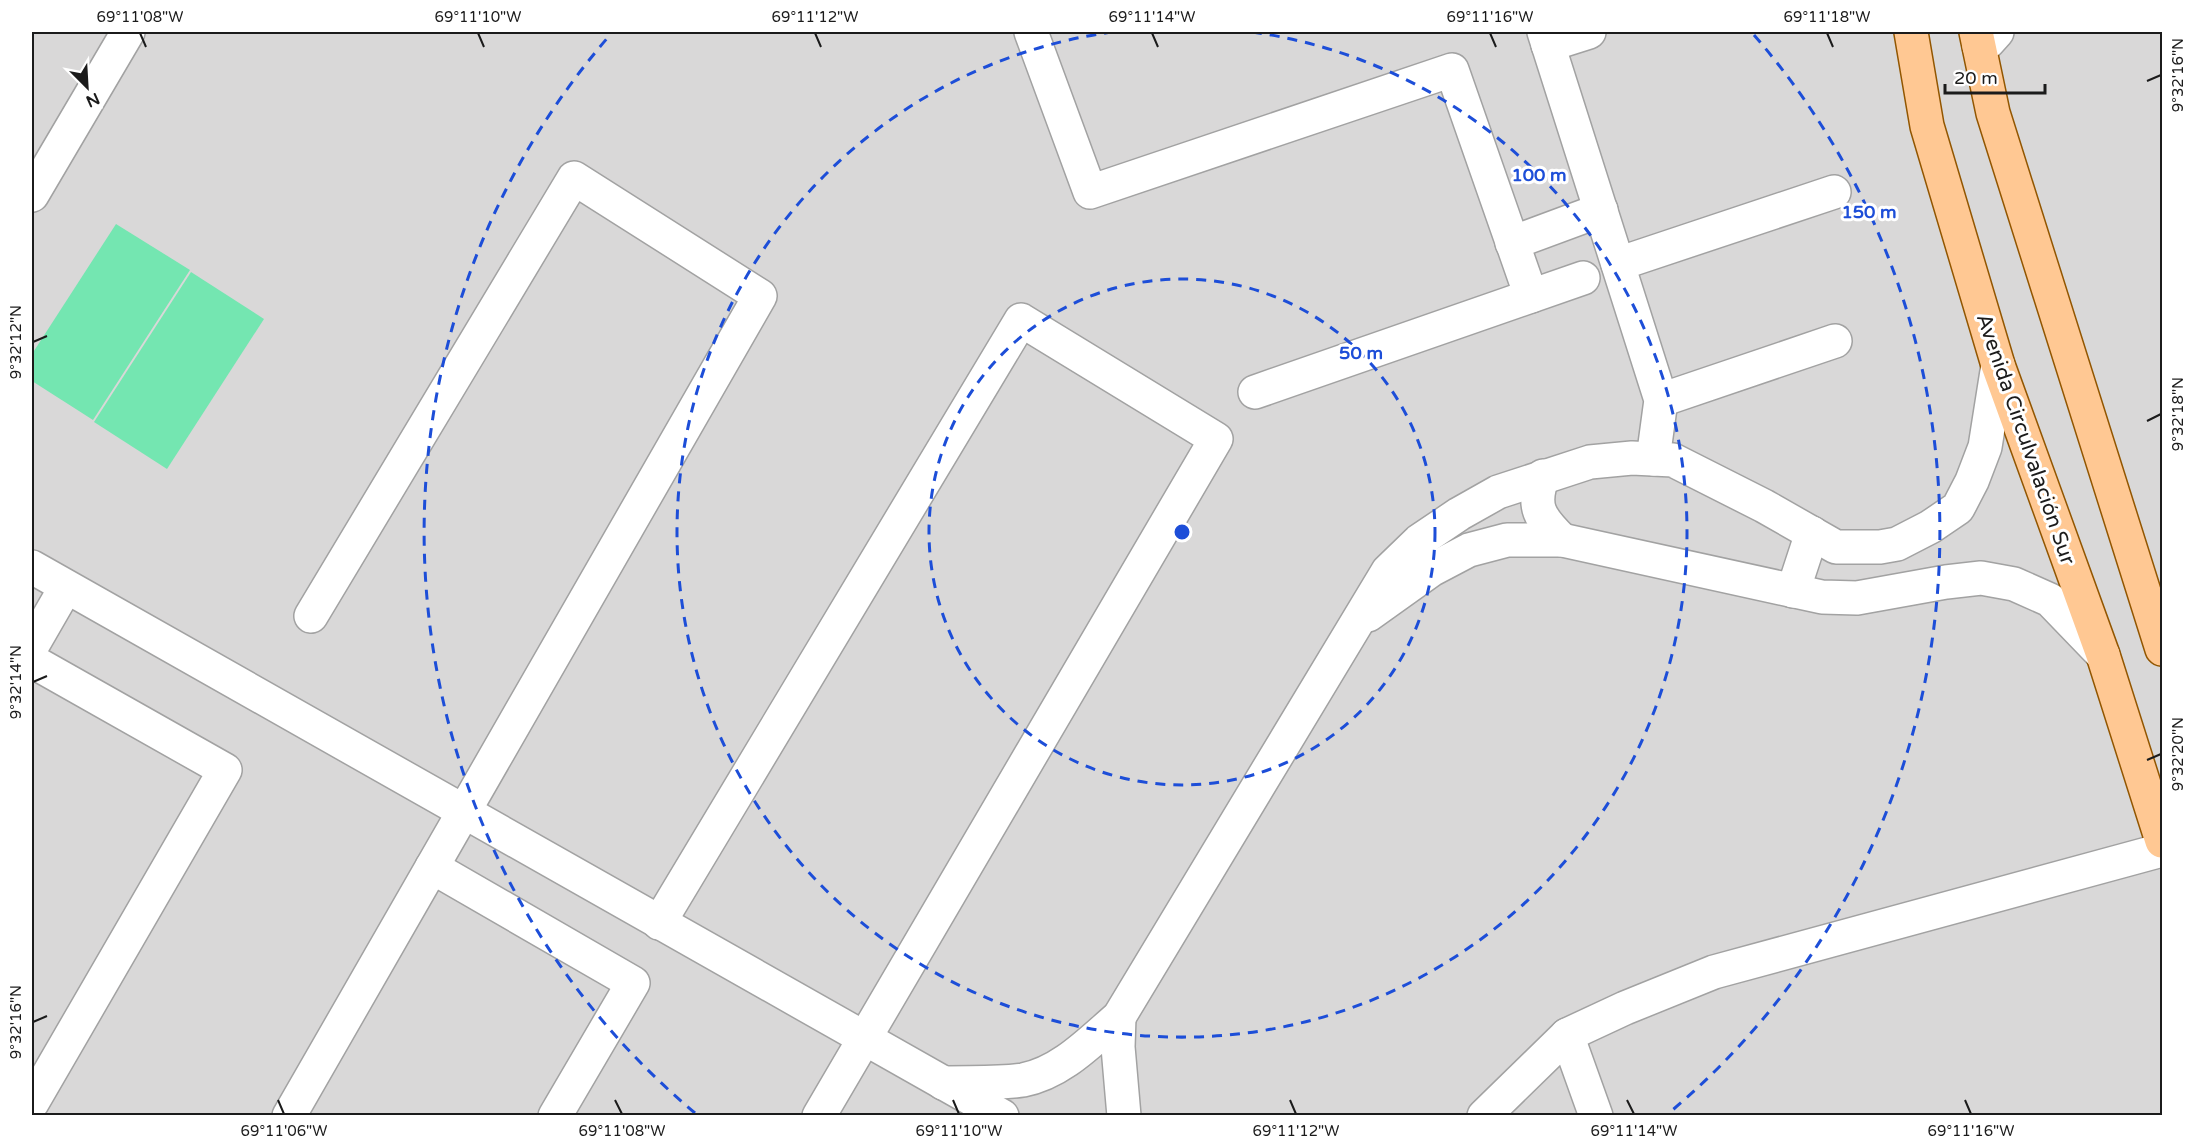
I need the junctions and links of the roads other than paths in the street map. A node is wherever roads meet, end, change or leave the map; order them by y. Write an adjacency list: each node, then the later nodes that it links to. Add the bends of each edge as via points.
1 (128, 32): 8 (street)
2 (1031, 32): 10 (street, via 1090,192 1452,70)
3 (1589, 32): 6 (street)
4 (1911, 32): 15 (main road, Avenida Circulvalación Sur, via 1927,126)
5 (1984, 36): 28 (main road, via 1993,113)
6 (1546, 38): 9 (street)
7 (1834, 192): 11 (street)
8 (32, 195)
9 (1601, 210): 10 (street); 11 (street)
10 (1512, 243): 13 (street)
11 (1618, 264): 17 (street)
12 (1583, 278): 13 (street)
13 (1531, 296): 16 (street)
14 (1835, 341): 17 (street)
15 (1998, 365): 20 (street, via 1985,447 1958,508 1897,544 1880,548 1836,547); 29 (main road, Avenida Circulvalación Sur)
16 (1255, 392)
17 (1661, 400): 18 (street)
18 (1653, 459): 19 (street, via 1590,462); 20 (street, via 1673,460)
19 (1543, 476): 21 (street, via 1536,508); 26 (street, via 1498,492 1419,541 1388,571)
20 (1812, 533): 24 (street)
21 (1562, 540): 24 (street); 26 (street, via 1507,540 1469,550 1431,570)
22 (32, 567): 23 (street)
23 (66, 587): 27 (street); 31 (street)
24 (1793, 591): 29 (street, via 1857,598 1981,578 2014,584 2050,600)
25 (311, 616): 31 (street, via 574,178 760,296)
26 (1357, 623): 36 (street)
27 (32, 646)
28 (2163, 650)
29 (2103, 655): 32 (main road, Avenida Circulvalación Sur)
30 (32, 661): 40 (street, via 225,770)
31 (464, 812): 34 (street); 35 (street)
32 (2163, 841)
33 (2163, 850): 37 (street, via 1713,972)
34 (432, 867): 42 (street); 43 (street, via 633,983)
35 (659, 923): 38 (street); 38 (street, via 1021,320 1216,439)
36 (1119, 1017): 39 (street, via 1053,1069 1023,1080); 45 (street)
37 (1567, 1035): 46 (street); 47 (street)
38 (864, 1038): 39 (street); 41 (street)
39 (943, 1083): 44 (street)
40 (32, 1103)
41 (824, 1114)
42 (289, 1116)
43 (555, 1116)
44 (1002, 1116)
45 (1124, 1116)
46 (1484, 1116)
47 (1596, 1116)

